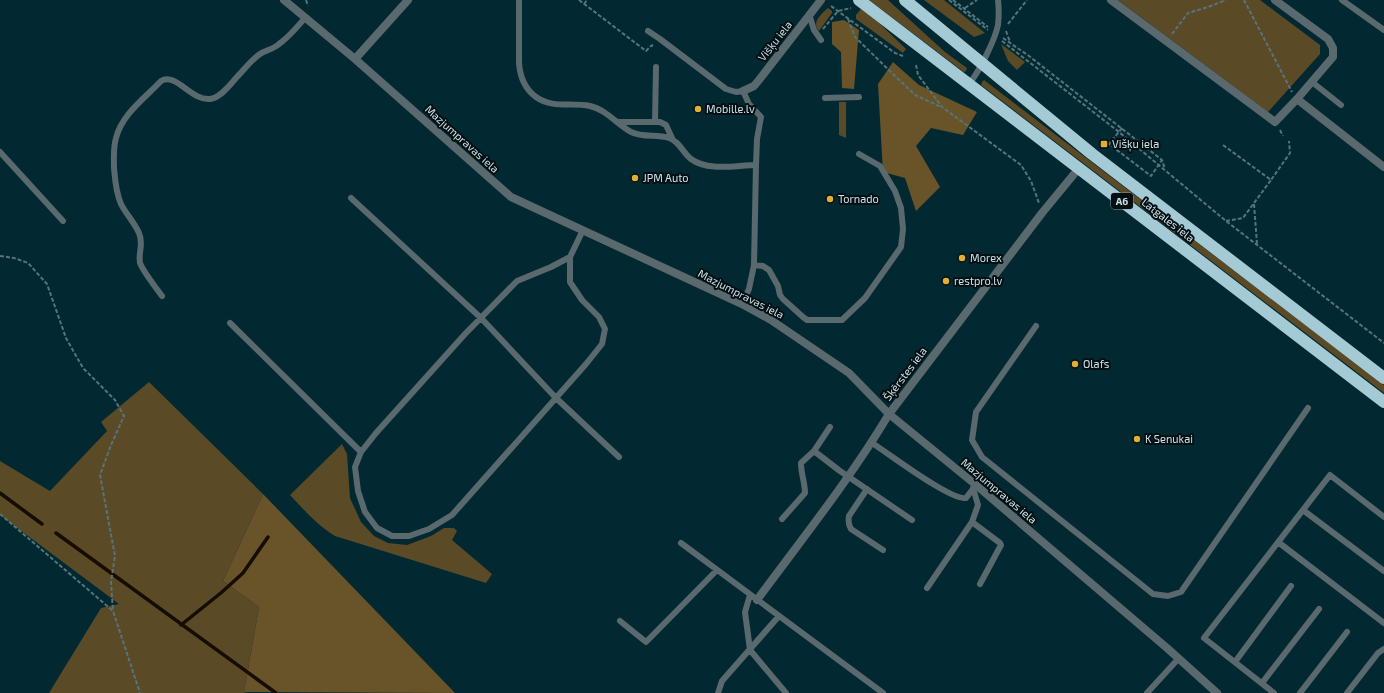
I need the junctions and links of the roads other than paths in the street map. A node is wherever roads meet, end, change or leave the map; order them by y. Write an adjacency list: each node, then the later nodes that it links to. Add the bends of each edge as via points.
1 (284, 0): 12 (street, Mazjumpravas iela)
2 (408, 0): 16 (street)
3 (519, 0): 26 (lane, via 519,63 522,80 530,92 550,104 590,106)
4 (821, 0): 11 (street, Višķu iela)
5 (905, 0): 17 (highway, Latgales iela / A6)
6 (998, 0): 17 (lane, via 997,27)
7 (1111, 0): 24 (street, via 1275,122)
8 (1275, 0): 19 (street, via 1328,39 1333,48 1333,57)
9 (1342, 0): 13 (lane)
10 (858, 4): 20 (highway, Latgales iela / A6)
11 (809, 14): 15 (lane); 21 (street, Višķu iela, via 754,86)
12 (305, 18): 16 (street, Mazjumpravas iela); 39 (lane, via 285,40 254,59 228,88 213,99 192,95 173,80 166,79 128,114 121,125 114,147 117,192 141,239 141,264)
13 (1384, 30)
14 (648, 31): 21 (lane, via 726,89)
15 (819, 38)
16 (355, 59): 36 (street, Mazjumpravas iela, via 511,197)
17 (981, 63): 20 (lane); 44 (highway, Latgales iela / A6, via 1092,154)
18 (656, 67): 27 (lane)
19 (1312, 82): 24 (street); 25 (lane)
20 (969, 84): 33 (highway, Latgales iela / A6)
21 (743, 92): 31 (lane, via 749,104 761,117)
22 (860, 97): 23 (lane)
23 (825, 98)
24 (1297, 100): 32 (street)
25 (1341, 105)
26 (616, 122): 27 (lane); 28 (lane, via 636,134)
27 (655, 122): 28 (lane, via 666,125)
28 (672, 138): 31 (lane, via 697,162 714,167)
29 (0, 152): 35 (lane)
30 (858, 154): 38 (lane, via 880,166 895,190 903,229 901,247 865,298 842,320 807,320 783,299 768,270 763,266)
31 (756, 165): 38 (lane)
32 (1384, 167)
33 (1079, 168): 46 (highway, Latgales iela / A6); 48 (street, Šķērstes iela)
34 (351, 198): 41 (lane)
35 (63, 221)
36 (583, 230): 37 (lane); 40 (street, Mazjumpravas iela)
37 (570, 257): 41 (lane, via 517,281); 45 (lane, via 570,282 582,300 599,317 605,329 602,344)
38 (754, 266): 40 (lane, via 749,289)
39 (162, 296)
40 (742, 304): 48 (street, Mazjumpravas iela, via 771,320 849,372)
41 (481, 318): 45 (lane); 52 (lane)
42 (230, 323): 52 (lane)
43 (1036, 326): 47 (lane, via 976,412 972,440 982,456 1154,594 1168,596 1181,592)
44 (1384, 378)
45 (556, 398): 52 (lane, via 452,515 429,529 410,536 392,536 377,528 365,512 358,491 356,467); 53 (lane)
46 (1384, 402)
47 (1308, 408)
48 (889, 414): 50 (street, Šķērstes iela); 55 (street, Mazjumpravas iela)
49 (830, 427): 51 (lane)
50 (872, 443): 54 (street, Šķērstes iela); 55 (lane, via 956,496 966,498)
51 (814, 451): 54 (lane); 59 (lane, via 801,463 805,493)
52 (361, 452)
53 (619, 456)
54 (848, 476): 56 (lane); 71 (street, Šķērstes iela)
55 (974, 487): 61 (lane, via 978,505); 79 (street, Mazjumpravas iela)
56 (867, 489): 60 (lane); 64 (lane, via 849,516 848,525)
57 (1303, 510): 58 (lane, via 1330,475); 62 (lane); 66 (lane)
58 (1384, 517)
59 (782, 519)
60 (912, 520)
61 (972, 522): 67 (lane, via 1001,545); 69 (lane)
62 (1278, 542): 75 (lane); 80 (lane, via 1204,638)
63 (681, 543): 65 (lane)
64 (882, 550)
65 (717, 570): 70 (lane); 74 (lane, via 646,642)
66 (1384, 571)
67 (980, 584)
68 (1291, 586): 80 (lane)
69 (927, 588)
70 (750, 594): 71 (lane); 78 (lane, via 745,612)
71 (757, 600): 73 (lane)
72 (1320, 609): 81 (lane)
73 (779, 616): 78 (lane); 84 (lane)
74 (620, 621)
75 (1384, 623)
76 (1348, 632): 88 (lane)
77 (1384, 648): 89 (lane)
78 (750, 650): 82 (lane, via 722,681); 83 (lane)
79 (1179, 658): 85 (lane); 86 (street, Mazjumpravas iela)
80 (1234, 662): 81 (lane)
81 (1262, 683): 87 (lane)
82 (718, 693)
83 (786, 693)
84 (883, 693)
85 (1147, 693)
86 (1218, 693)
87 (1274, 693)
88 (1300, 693)
89 (1347, 693)

